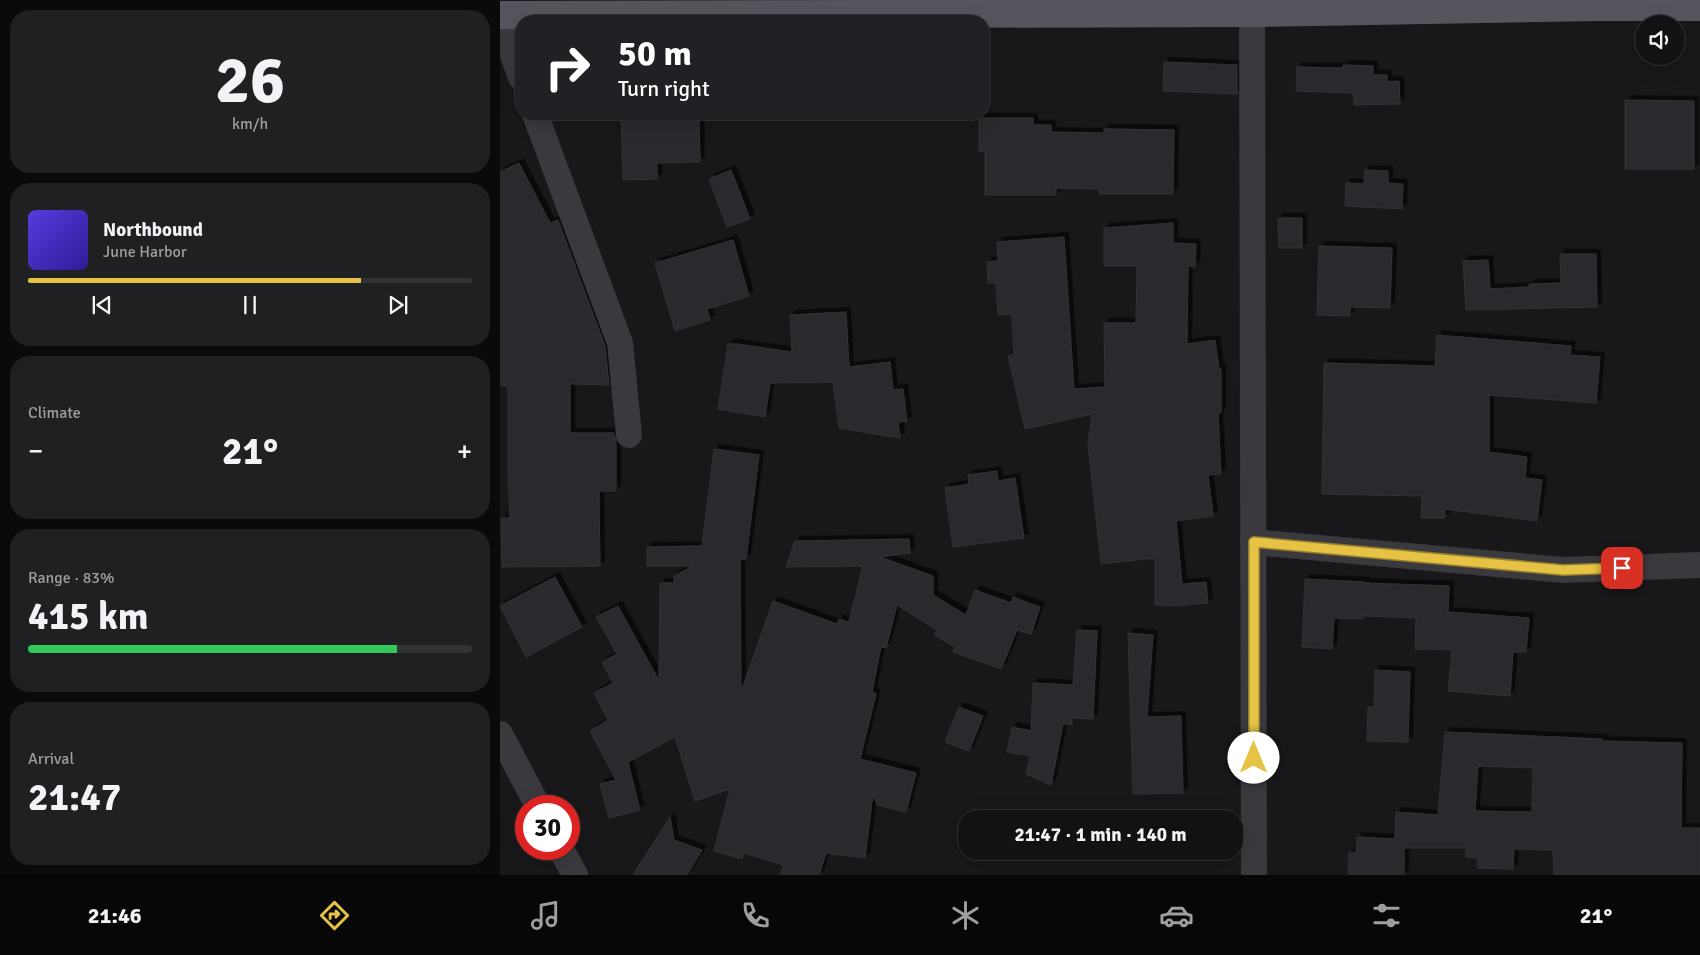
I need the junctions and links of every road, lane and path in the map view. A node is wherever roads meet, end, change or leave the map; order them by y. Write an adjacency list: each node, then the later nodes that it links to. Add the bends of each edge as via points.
1 (1700, 7): 2 (main road)
2 (1252, 13): 3 (main road); 8 (street)
3 (500, 15)
4 (500, 20): 5 (street)
5 (515, 61)
6 (537, 120): 7 (street, via 620,343)
7 (629, 435)
8 (1254, 542): 9 (street, via 1563,570); 14 (street)
9 (1700, 565)
10 (500, 734): 11 (street)
11 (532, 795)
12 (567, 860): 13 (street)
13 (575, 875)
14 (1254, 875)

